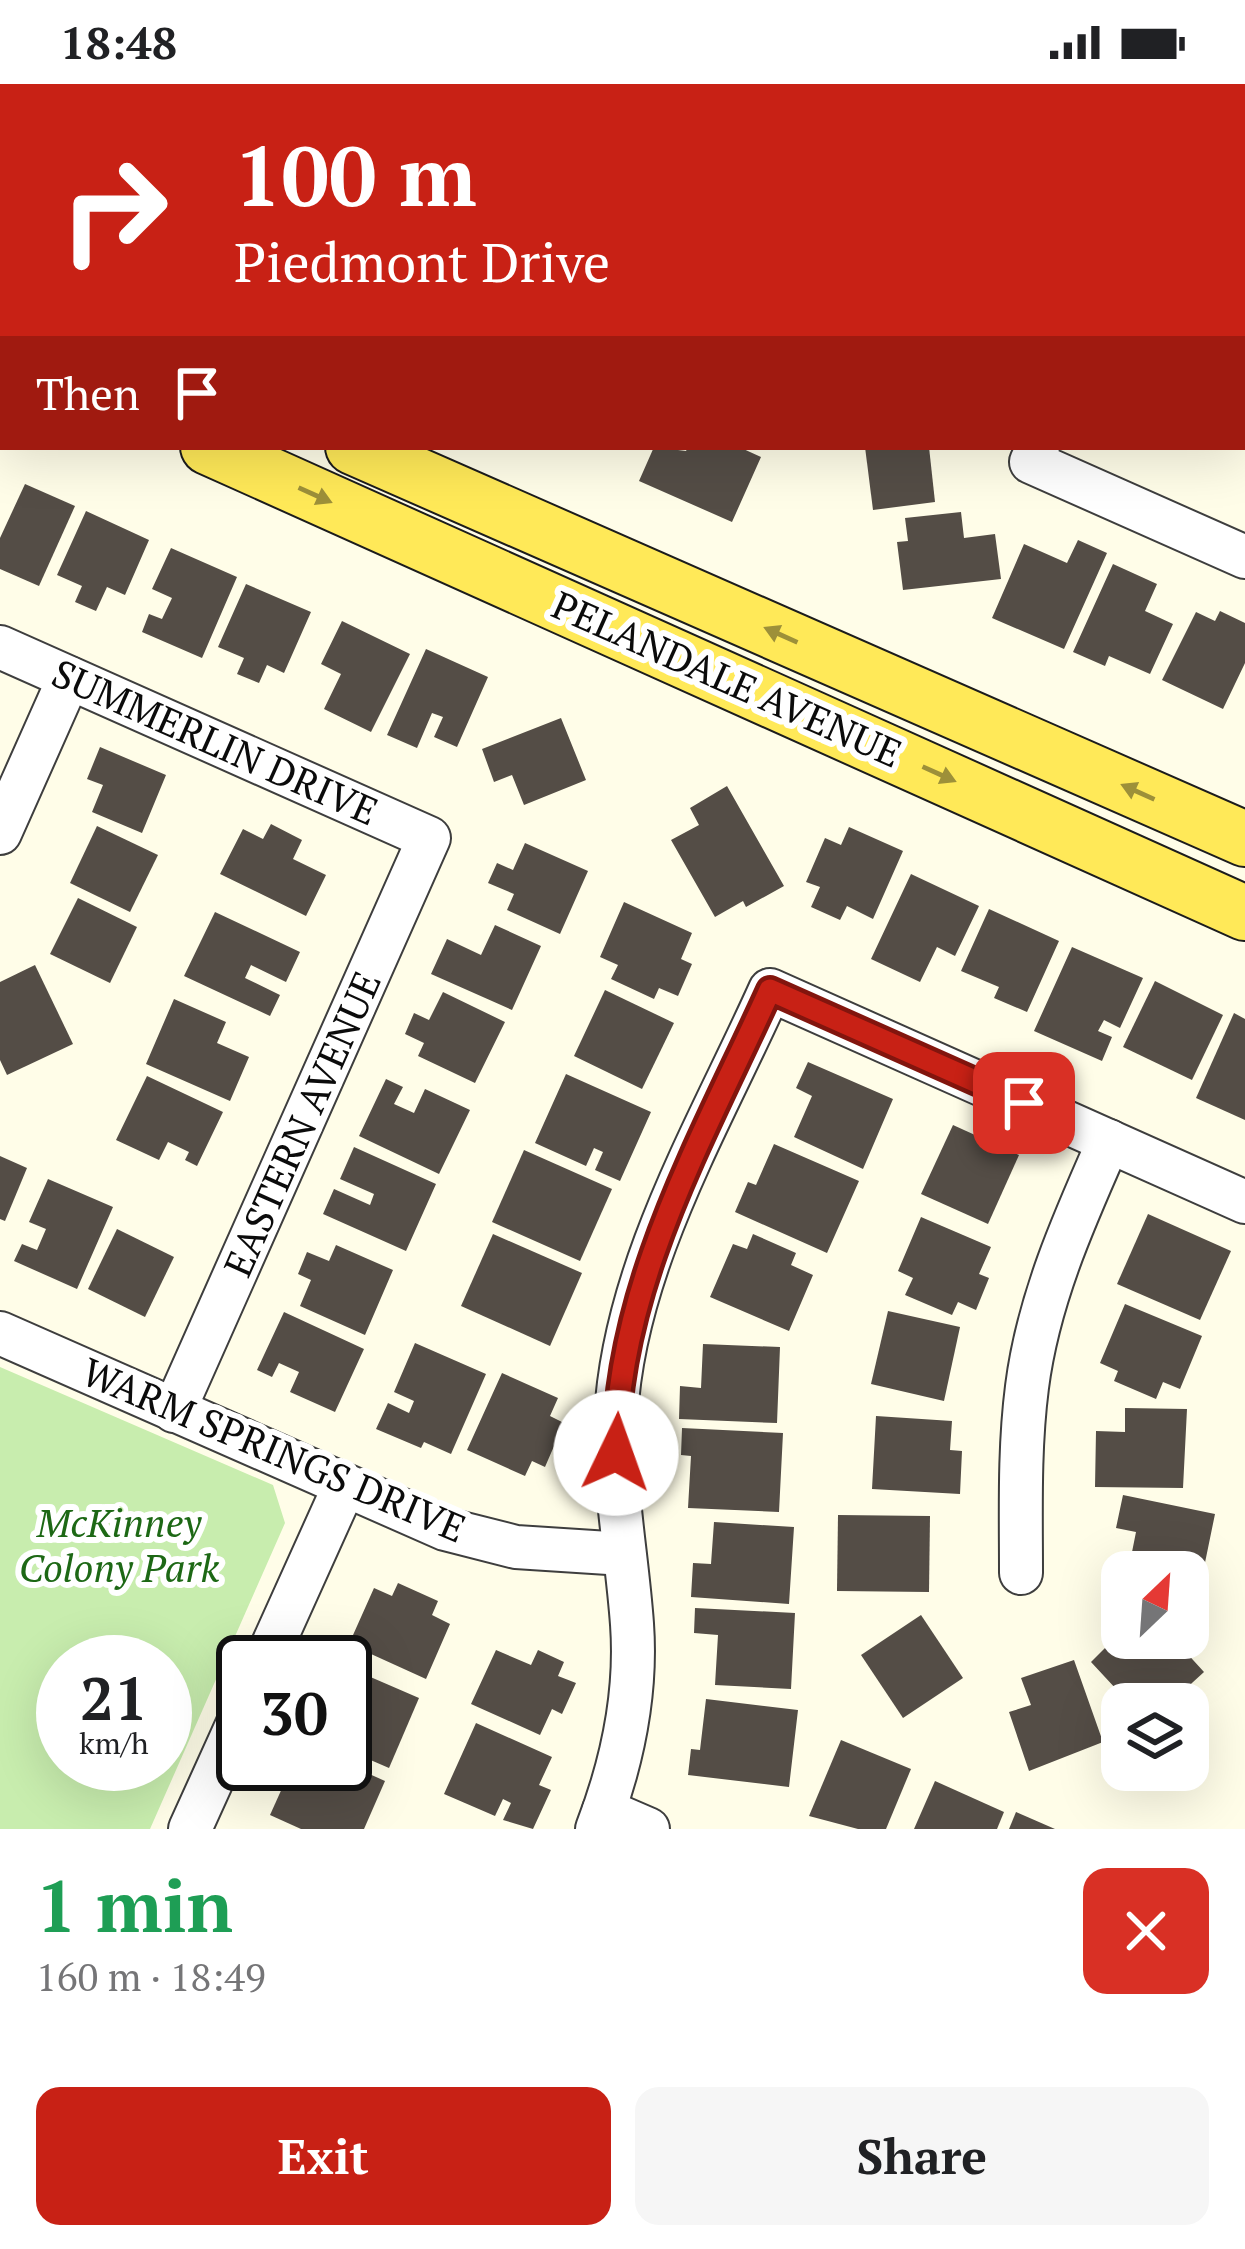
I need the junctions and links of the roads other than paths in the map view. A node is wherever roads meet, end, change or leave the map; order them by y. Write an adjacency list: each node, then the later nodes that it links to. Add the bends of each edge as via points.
1 (215, 450): 10 (main road, PELANDALE AVENUE, one-way to 10)
2 (360, 450): 9 (main road, PELANDALE AVENUE, one-way to 2)
3 (1035, 454): 4 (street)
4 (1245, 557)
5 (0, 647): 6 (street, SUMMERLIN DRIVE)
6 (69, 678): 7 (street); 8 (street, SUMMERLIN DRIVE)
7 (0, 833)
8 (429, 838): 14 (street, EASTERN AVENUE)
9 (1245, 839)
10 (1245, 914)
11 (1109, 1141): 12 (street); 16 (street, via 770,990 643,1281 616,1414); 17 (street, via 1040,1320 1022,1451)
12 (1245, 1202)
13 (0, 1333): 14 (street, WARM SPRINGS DRIVE)
14 (174, 1411): 15 (street, WARM SPRINGS DRIVE)
15 (344, 1487): 16 (street, WARM SPRINGS DRIVE, via 498,1542); 18 (street)
16 (624, 1554): 20 (street, via 631,1695)
17 (1022, 1573)
18 (277, 1635)
19 (216, 1772): 21 (street)
20 (601, 1819): 22 (street)
21 (190, 1829)
22 (648, 1829)

